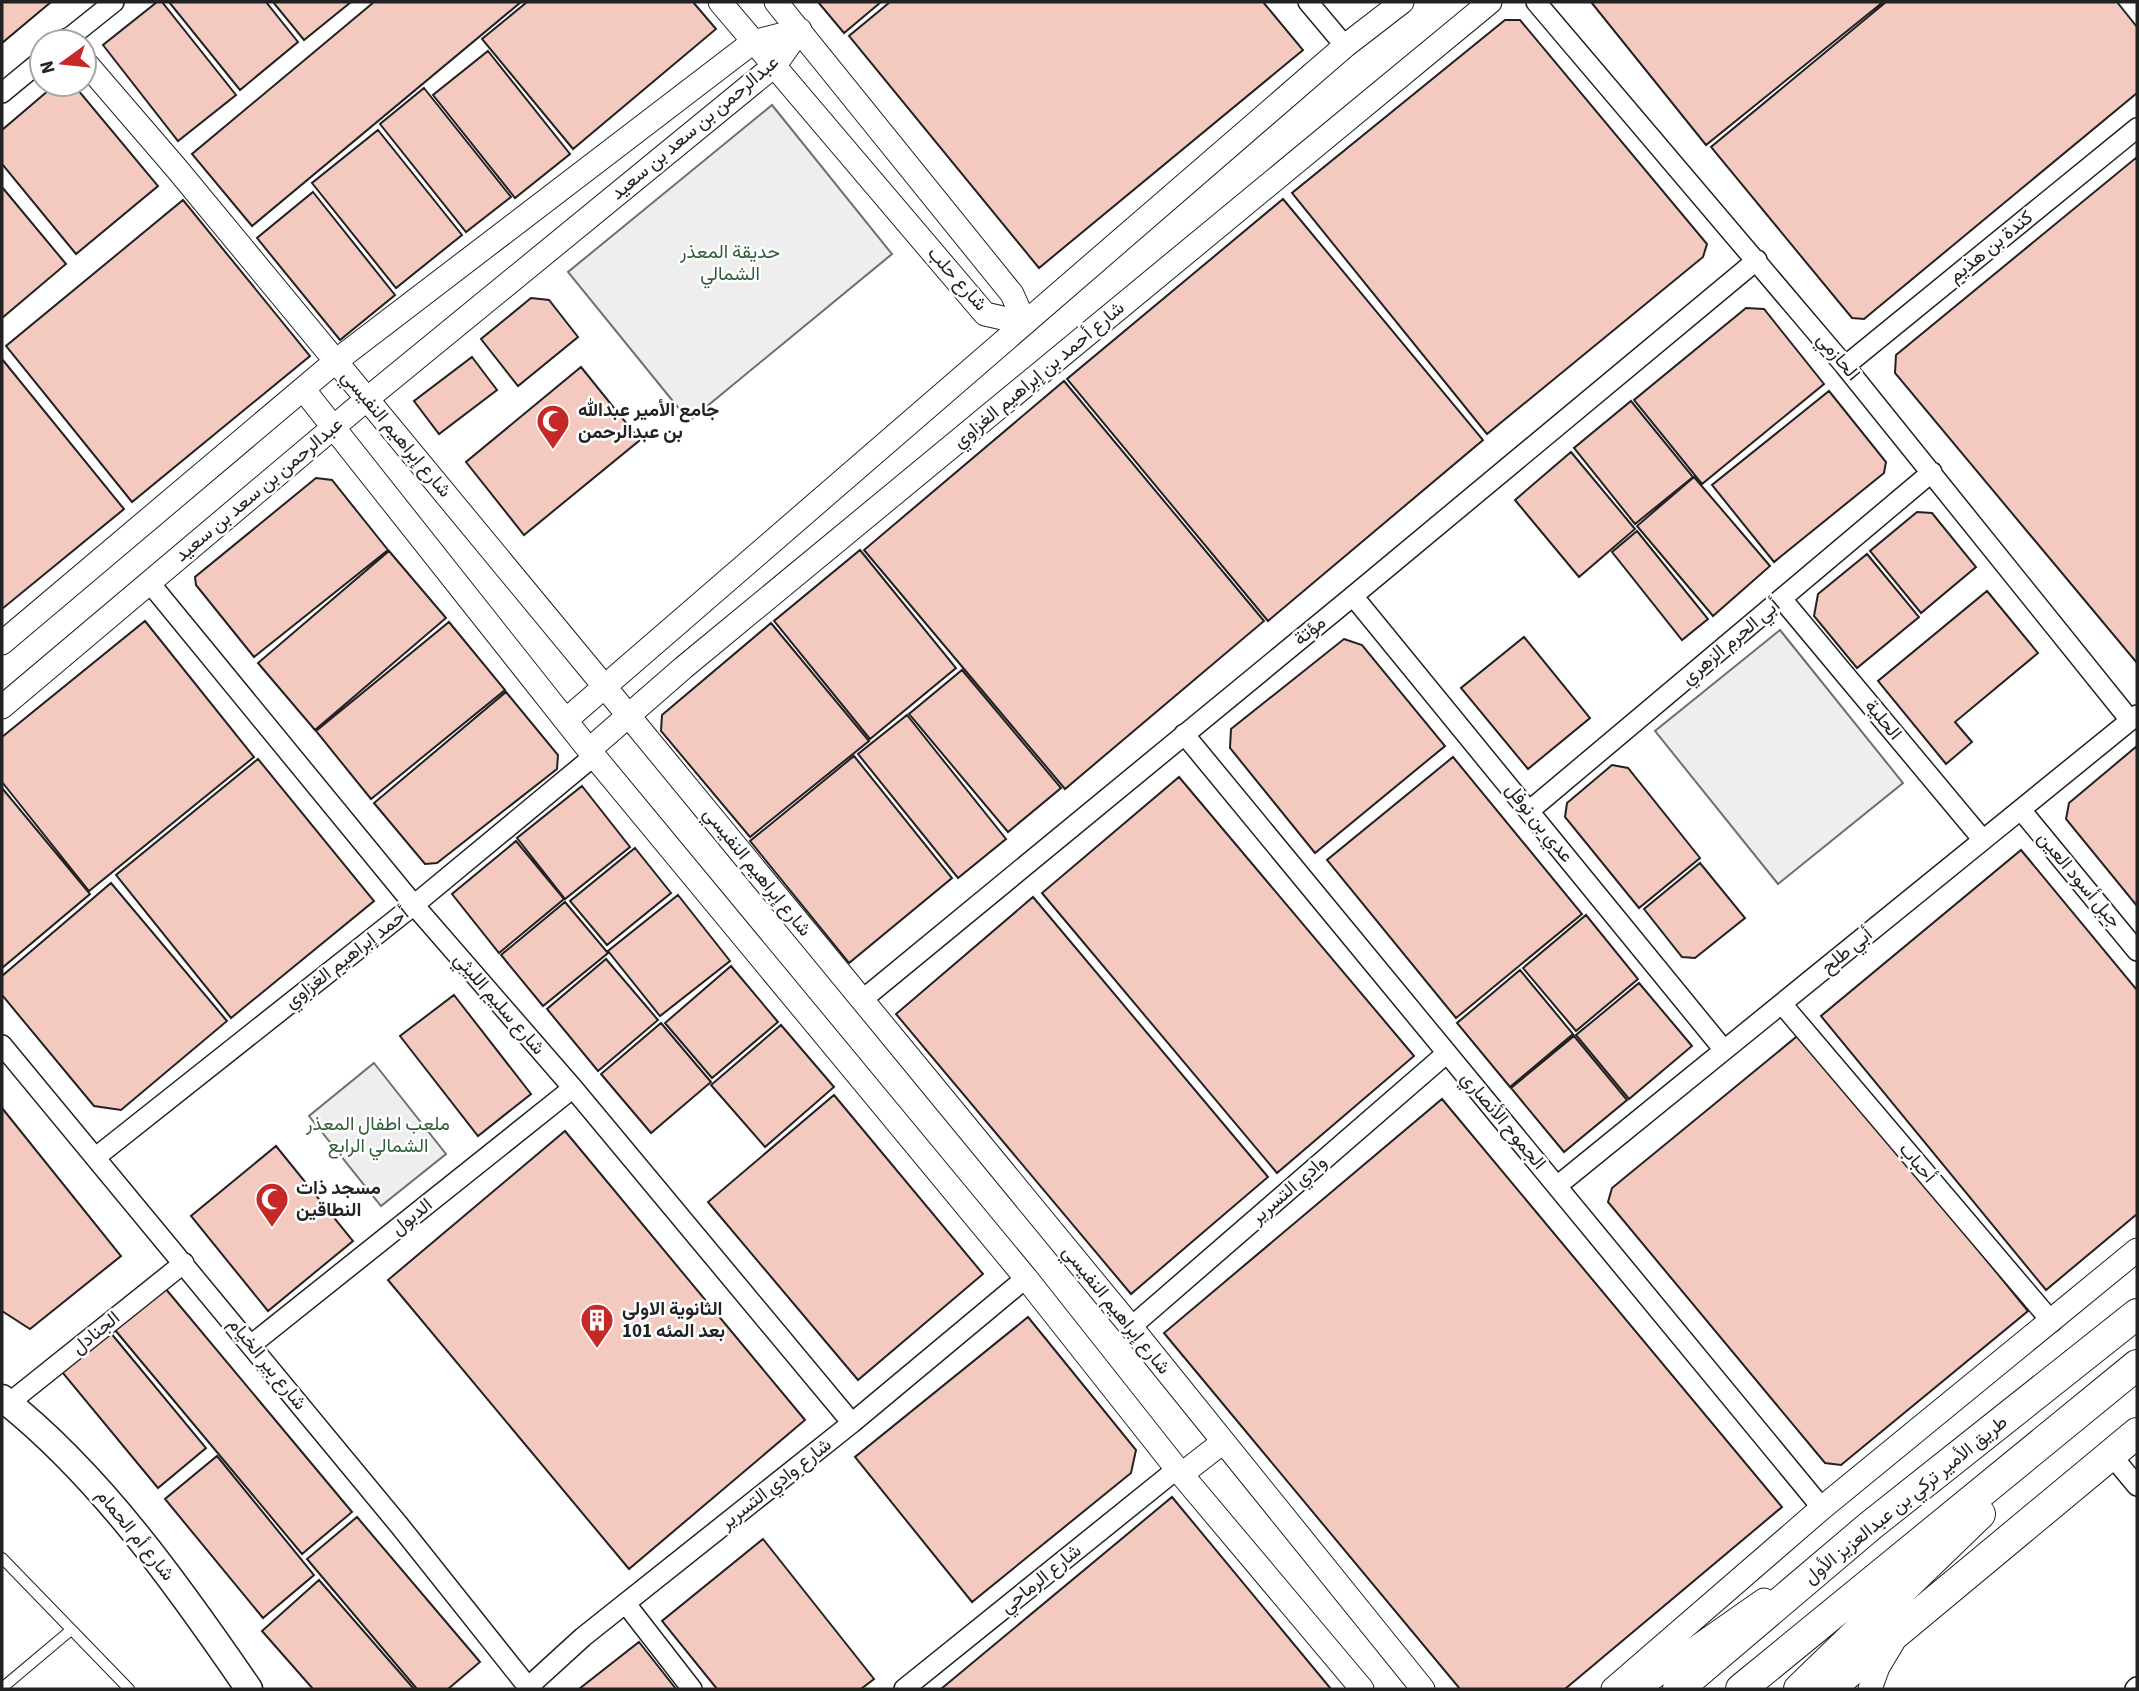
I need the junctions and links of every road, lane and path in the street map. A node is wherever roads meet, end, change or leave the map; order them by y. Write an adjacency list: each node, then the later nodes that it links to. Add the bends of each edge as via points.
1 (114, 2): 8 (street)
2 (720, 2): 10 (street, شارع حلب)
3 (776, 2): 9 (street, شارع حلب)
4 (1308, 2): 11 (street)
5 (1402, 2): 11 (street)
6 (1490, 2): 31 (street, شارع أحمد بن إبراهيم الغزاوي)
7 (1536, 2): 17 (street, الحازمي)
8 (82, 28)
9 (800, 30): 10 (street, عبدالرحمن بن سعد بن سعيد); 12 (street, عبدالرحمن بن سعد بن سعيد); 18 (street, شارع حلب, via 1012,294)
10 (753, 42): 12 (street, شارع حلب); 19 (street, عبدالرحمن بن سعد بن سعيد)
11 (1345, 46): 18 (street)
12 (775, 65): 18 (street, شارع حلب, via 985,314); 22 (street, عبدالرحمن بن سعد بن سعيد)
13 (28, 72): 15 (street)
14 (98, 78): 19 (street, شارع إبراهيم النفيسي)
15 (2, 93)
16 (2137, 128): 20 (street, كندة بن هذيم)
17 (1757, 260): 20 (street, الحازمي); 26 (street, مؤتة)
18 (1025, 323): 29 (street)
19 (336, 362): 21 (street, عبدالرحمن بن سعد بن سعيد); 22 (street, شارع إبراهيم النفيسي)
20 (1845, 366): 24 (street, الحازمي)
21 (303, 389): 23 (street); 28 (street, عبدالرحمن بن سعد بن سعيد)
22 (367, 399): 23 (street, عبدالرحمن بن سعد بن سعيد); 29 (street, شارع إبراهيم النفيسي)
23 (334, 426): 25 (street, عبدالرحمن بن سعد بن سعيد); 33 (street)
24 (1931, 472): 27 (street, أبي الحرم الزهري); 32 (street, الحازمي)
25 (149, 582): 30 (street, عبدالرحمن بن سعد بن سعيد); 39 (street, شارع سليم الليثي)
26 (1353, 596): 34 (street, مؤتة); 37 (street, عدي بن نوفل)
27 (1782, 599): 37 (street, أبي الحرم الزهري); 38 (street, الحلية)
28 (2, 643)
29 (604, 687): 31 (street, شارع إبراهيم النفيسي); 33 (street)
30 (2, 707)
31 (628, 715): 35 (street, شارع أحمد بن إبراهيم الغزاوي); 41 (street, شارع إبراهيم النفيسي)
32 (2134, 718): 36 (street, أبي طلح)
33 (566, 720): 35 (street)
34 (1184, 734): 41 (street, مؤتة); 45 (street, الجموح الأنصاري)
35 (592, 753): 39 (street, أحمد إبراهيم الغزاوي); 51 (street)
36 (2021, 810): 38 (street, أبي طلح); 40 (street, جبل أسود العين)
37 (1529, 811): 44 (street, عدي بن نوفل)
38 (1983, 840): 42 (street, أبي طلح)
39 (414, 905): 46 (street, شارع سليم الليثي); 47 (street, أحمد إبراهيم الغزاوي)
40 (2137, 951)
41 (862, 1000): 54 (street, شارع إبراهيم النفيسي)
42 (1782, 1004): 44 (street, أبي طلح); 53 (street, أحباب)
43 (2, 1045): 47 (street, شارع بير الخيام)
44 (1724, 1051): 48 (street, أبي طلح)
45 (1447, 1053): 48 (street, الجموح الأنصاري); 54 (street, وادي التسرير)
46 (573, 1088): 55 (street, الدبول); 59 (street, شارع سليم الليثي)
47 (96, 1157): 50 (street, شارع بير الخيام)
48 (1557, 1186): 65 (street, الجموح الأنصاري)
49 (2137, 1250): 53 (street)
50 (184, 1263): 55 (street, شارع بير الخيام); 57 (street, الجنادل)
51 (1026, 1278): 59 (street, شارع وادي التسرير); 63 (street)
52 (2137, 1314): 66 (main road, طريق الأمير تركي بن عبدالعزيز الأول)
53 (2052, 1322): 65 (street)
54 (1130, 1327): 61 (street, شارع إبراهيم النفيسي)
55 (251, 1345): 72 (street, شارع بير الخيام)
56 (2137, 1366): 58 (main road, طريق الأمير تركي بن عبدالعزيز الأول)
57 (5, 1400): 74 (main road, شارع أم الحمام, via 92,1482 191,1605)
58 (2087, 1405): 82 (main road, طريق الأمير تركي بن عبدالعزيز الأول); 83 (main road)
59 (852, 1423): 68 (street, شارع وادي التسرير)
60 (2137, 1433): 62 (main road)
61 (1223, 1442): 63 (street); 78 (street, شارع إبراهيم النفيسي)
62 (2112, 1456): 64 (street); 70 (main road)
63 (1179, 1471): 76 (street, شارع الرماحي); 77 (street)
64 (2137, 1486)
65 (1822, 1508): 79 (street)
66 (1870, 1526): 80 (street); 81 (main road, طريق الأمير تركي بن عبدالعزيز الأول)
67 (2, 1558): 69 (lane)
68 (626, 1604): 72 (street, شارع وادي التسرير); 75 (street)
69 (71, 1630): 71 (lane); 73 (lane)
70 (1901, 1630): 84 (main road); 85 (street, via 1878,1667)
71 (2, 1688)
72 (527, 1688)
73 (129, 1689)
74 (249, 1689)
75 (692, 1689)
76 (904, 1689)
77 (1362, 1689)
78 (1423, 1689)
79 (1613, 1689)
80 (1637, 1689)
81 (1678, 1689)
82 (1741, 1689)
83 (1799, 1689)
84 (1829, 1689)
85 (1871, 1689)

